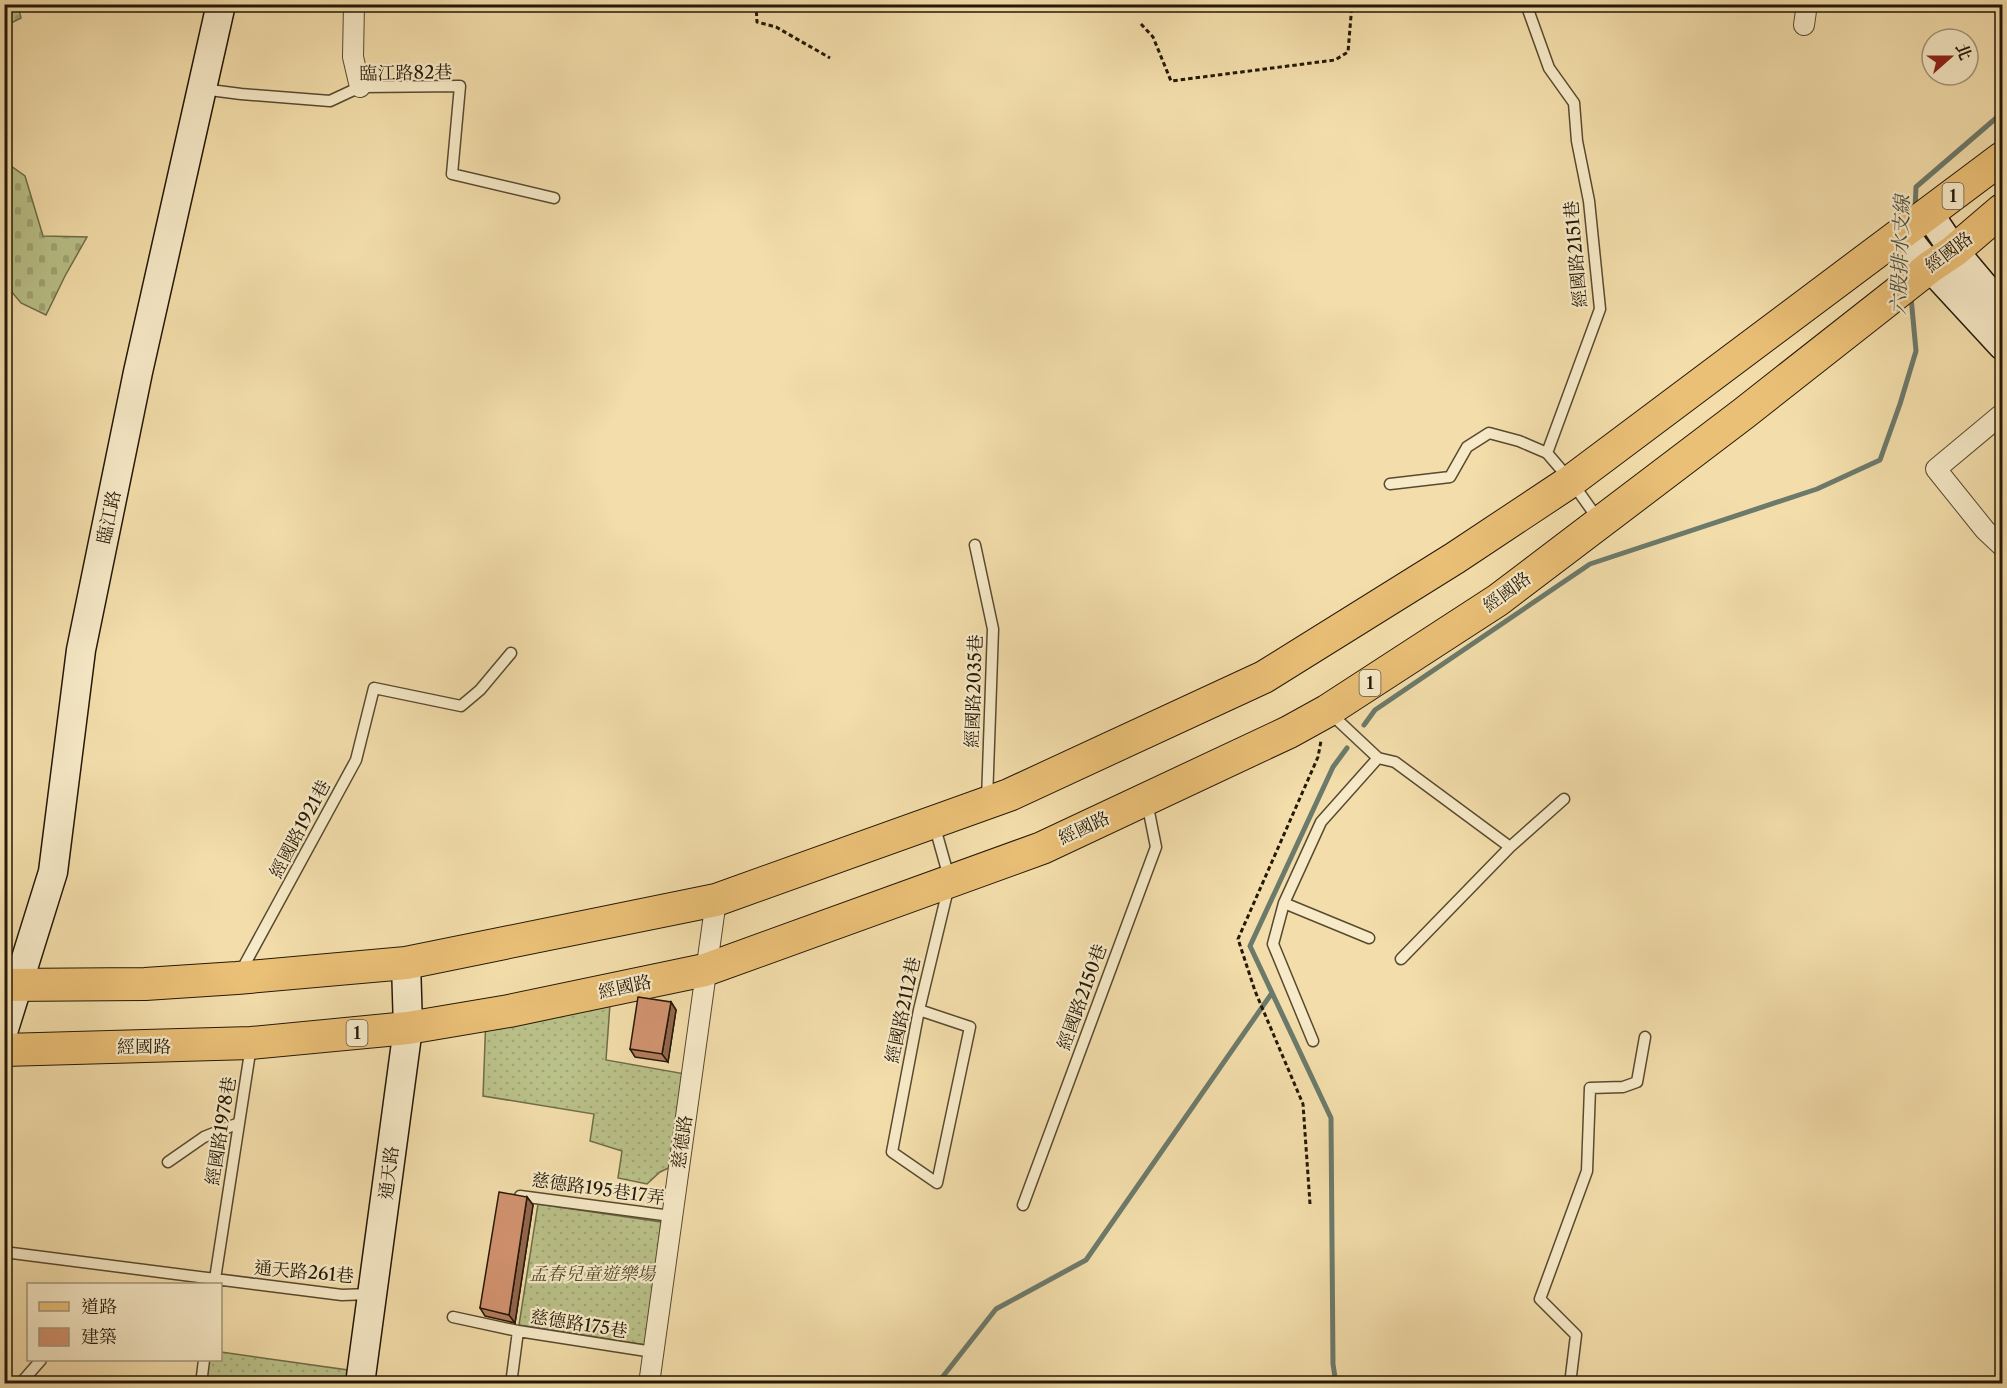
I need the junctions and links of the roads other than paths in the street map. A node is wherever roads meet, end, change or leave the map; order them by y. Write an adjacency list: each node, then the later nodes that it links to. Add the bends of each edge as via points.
1 (221, 4): 7 (street, 臨江路)
2 (354, 4): 6 (street, via 353,57)
3 (1527, 4): 17 (lane, 經國路2151巷, via 1549,68 1574,103 1600,309)
4 (1807, 4): 5 (street)
5 (1804, 25)
6 (360, 87): 7 (lane, 臨江路82巷, via 330,100); 9 (lane, 臨江路82巷, via 460,86 452,174)
7 (201, 89): 39 (street, 臨江路, via 81,650 53,872)
8 (2002, 158): 11 (main road, 1)
9 (554, 198)
10 (2002, 210): 13 (main road, 經國路 / 1)
11 (1929, 214): 12 (main road, 1); 13 (street)
12 (1903, 233): 13 (street); 18 (main road, 1)
13 (1942, 259): 14 (street); 15 (street); 20 (main road, 經國路 / 1)
14 (2002, 308)
15 (2002, 345)
16 (2002, 414): 22 (street, via 1936,469)
17 (1547, 453): 18 (lane); 19 (lane, via 1489,433 1467,447 1450,477)
18 (1571, 481): 20 (lane); 28 (main road, 1, via 1264,677)
19 (1390, 484)
20 (1600, 522): 24 (main road, 經國路 / 1, via 1498,600)
21 (975, 545): 28 (lane, 經國路2035巷, via 993,629)
22 (2002, 546)
23 (512, 652): 38 (lane, 經國路1921巷, via 461,706 374,688 356,760)
24 (1327, 711): 25 (lane); 26 (main road, 經國路 / 1)
25 (1378, 758): 30 (lane, via 1395,762); 33 (lane, via 1321,822)
26 (1146, 799): 31 (main road, 經國路 / 1, via 1042,848); 50 (lane, 經國路2150巷, via 1155,848)
27 (1564, 799): 30 (lane)
28 (987, 803): 29 (main road, 1)
29 (933, 823): 31 (lane, 經國路2112巷); 32 (main road, 1)
30 (1510, 847): 35 (lane)
31 (950, 881): 37 (main road, 經國路 / 1); 40 (lane, 經國路2112巷)
32 (716, 900): 36 (main road, 1); 37 (street, 慈德路)
33 (1284, 903): 34 (lane); 44 (lane, via 1273,944)
34 (1369, 938)
35 (1401, 959)
36 (406, 963): 38 (main road, 1); 41 (street, 通天路)
37 (705, 970): 41 (main road, 經國路 / 1); 51 (street, 慈德路)
38 (237, 978): 39 (main road, 1)
39 (12, 986): 42 (street, 臨江路)
40 (919, 1010): 40 (lane, 經國路2112巷, via 970,1027 937,1183 892,1152)
41 (408, 1028): 45 (main road, 經國路 / 1); 54 (street, 通天路)
42 (4, 1029)
43 (1645, 1037): 65 (lane, via 1637,1082 1623,1088 1590,1088 1587,1171 1540,1299 1576,1335)
44 (1313, 1041)
45 (251, 1043): 46 (main road, 經國路 / 1); 47 (lane, 經國路1978巷)
46 (4, 1050)
47 (239, 1123): 48 (lane, via 204,1137); 53 (lane, 經國路1978巷)
48 (168, 1162)
49 (520, 1196): 51 (lane, 慈德路195巷17弄)
50 (1023, 1205)
51 (671, 1216): 57 (street, 慈德路)
52 (4, 1252): 53 (lane, 通天路261巷)
53 (214, 1282): 54 (lane, 通天路261巷, via 342,1295)
54 (373, 1293): 62 (street, 通天路)
55 (453, 1317): 56 (lane)
56 (518, 1330): 57 (lane, 慈德路175巷); 63 (lane, 慈德路175巷)
57 (653, 1352): 64 (street, 慈德路)
58 (39, 1361): 60 (lane)
59 (204, 1361): 61 (lane)
60 (20, 1383)
61 (201, 1383)
62 (360, 1383)
63 (511, 1383)
64 (649, 1383)
65 (1570, 1383)

